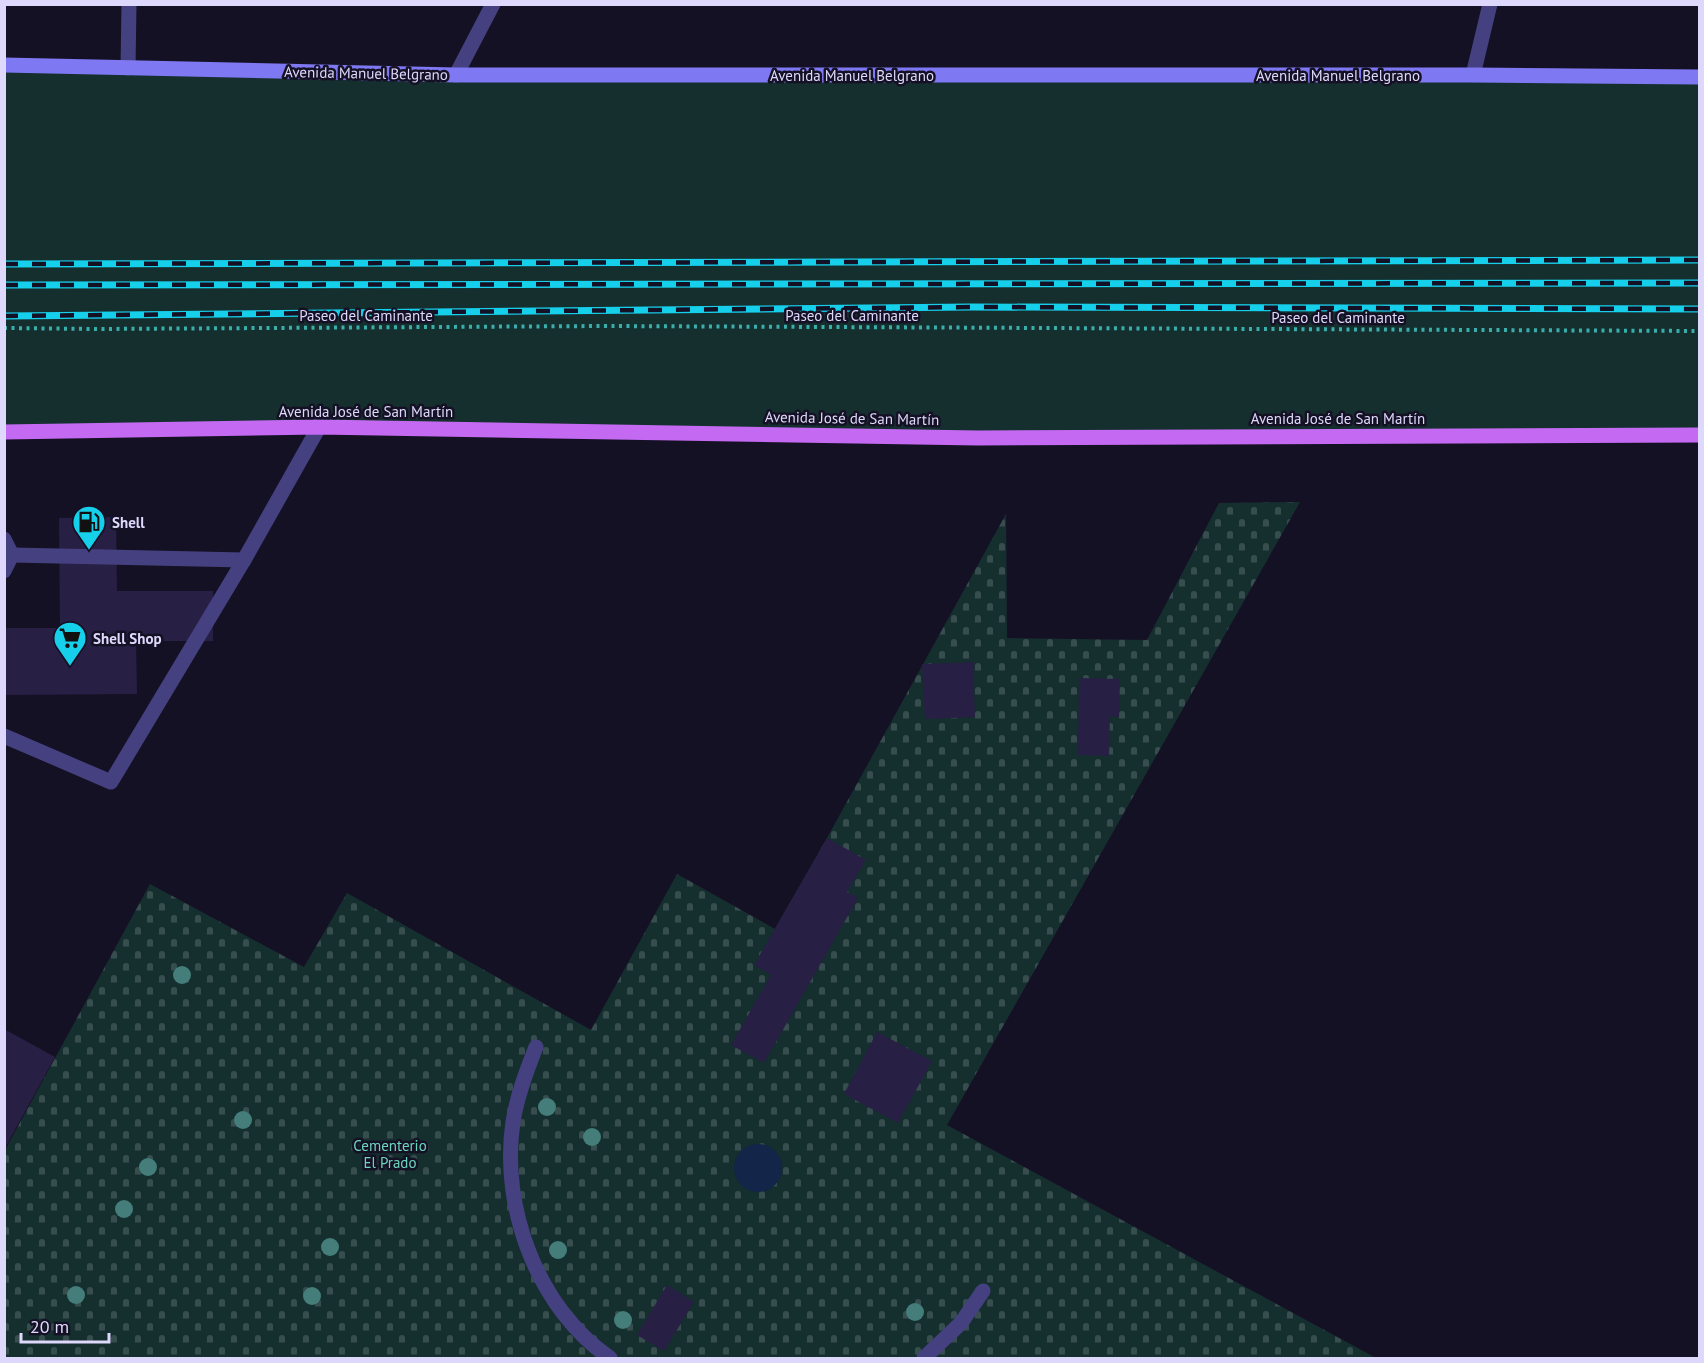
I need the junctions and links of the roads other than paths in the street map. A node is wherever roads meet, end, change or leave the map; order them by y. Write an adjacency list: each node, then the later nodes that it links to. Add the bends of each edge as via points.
1 (129, 4): 5 (street)
2 (493, 4): 6 (street)
3 (1490, 4): 7 (street)
4 (4, 65): 5 (main road, Avenida Manuel Belgrano)
5 (128, 68): 6 (main road, Avenida Manuel Belgrano)
6 (456, 75): 7 (main road, Avenida Manuel Belgrano)
7 (1473, 75): 8 (main road, Avenida Manuel Belgrano)
8 (1700, 77)
9 (319, 427): 10 (main road, Avenida José de San Martín); 11 (main road, Avenida José de San Martín, via 978,438); 14 (street)
10 (4, 432)
11 (1700, 435)
12 (4, 539): 13 (street)
13 (12, 555): 14 (street); 15 (street)
14 (244, 560): 16 (street, via 111,782)
15 (4, 571)
16 (4, 736)
17 (536, 1047): 19 (street, via 513,1123 513,1196 520,1228 546,1287 572,1323)
18 (983, 1291): 20 (street, via 961,1323)
19 (610, 1359)
20 (924, 1359)

